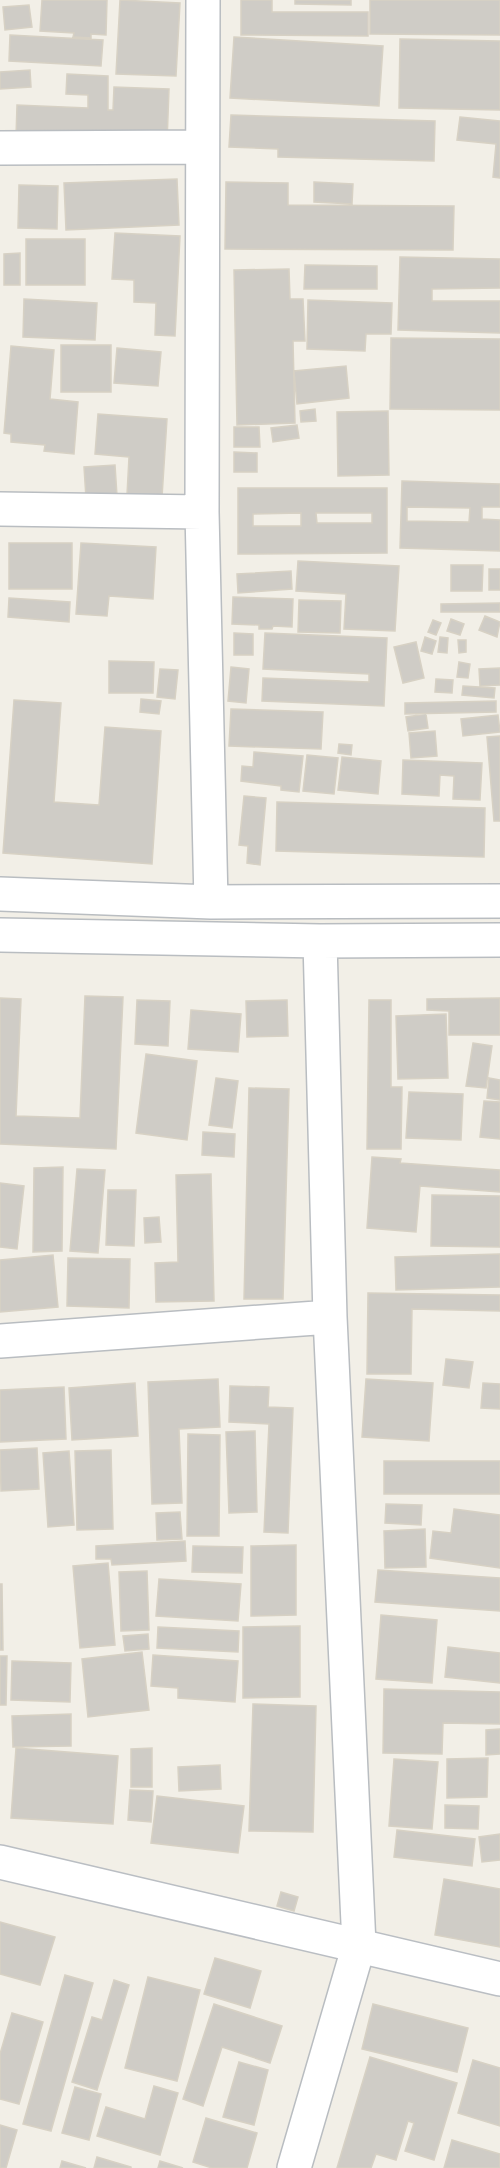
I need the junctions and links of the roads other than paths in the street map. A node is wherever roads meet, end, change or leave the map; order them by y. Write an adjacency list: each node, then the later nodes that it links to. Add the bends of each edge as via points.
1 (203, 0): 2 (street)
2 (202, 147): 3 (street); 5 (street)
3 (0, 148)
4 (0, 509): 5 (street)
5 (202, 512): 8 (street)
6 (0, 894): 8 (street)
7 (500, 901): 8 (street)
8 (211, 902)
9 (0, 935): 10 (street)
10 (321, 940): 11 (street); 12 (street)
11 (500, 940)
12 (330, 1317): 13 (street); 15 (street)
13 (0, 1341)
14 (0, 1862): 15 (street)
15 (358, 1945): 16 (street); 17 (street)
16 (500, 1979)
17 (294, 2168)

